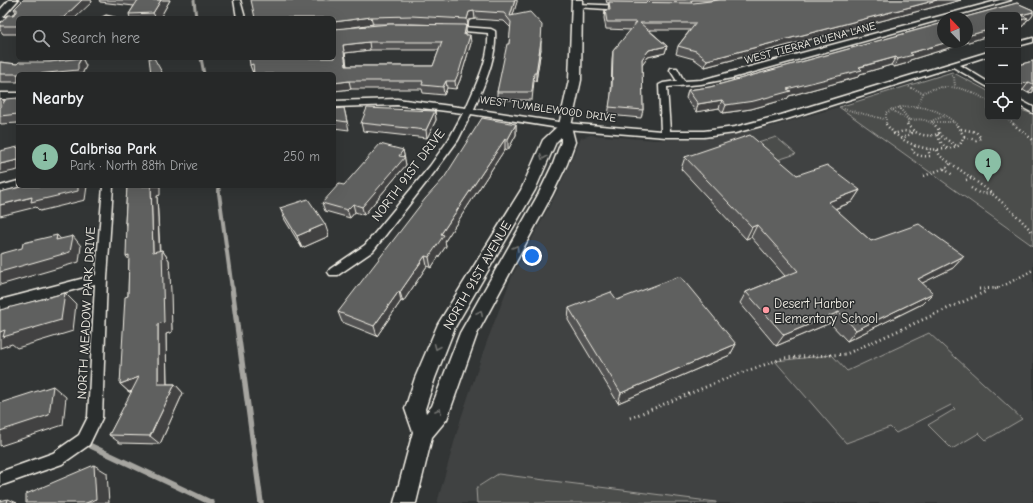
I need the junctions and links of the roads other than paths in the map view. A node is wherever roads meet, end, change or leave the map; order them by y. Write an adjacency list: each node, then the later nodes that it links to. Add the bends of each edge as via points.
1 (14, 0): 6 (street)
2 (237, 0): 7 (street)
3 (1010, 1): 16 (street, WEST TIERRA BUENA LANE, via 729,76)
4 (577, 3): 5 (street); 24 (main road, NORTH 91ST AVENUE, via 575,80)
5 (629, 8)
6 (0, 15)
7 (241, 16)
8 (0, 19): 9 (street)
9 (16, 19)
10 (442, 28): 22 (street, NORTH 91ST DRIVE, via 491,31 492,42 486,72)
11 (1033, 40): 12 (street)
12 (1021, 43)
13 (985, 55): 14 (street, WEST TUMBLEWOOD DRIVE)
14 (953, 64): 17 (street); 25 (street, WEST TUMBLEWOOD DRIVE, via 735,130 704,134)
15 (674, 70): 16 (street)
16 (682, 84): 25 (street, WEST TIERRA BUENA LANE, via 664,85)
17 (986, 84)
18 (0, 96): 19 (street)
19 (16, 96)
20 (336, 104): 22 (street, WEST TUMBLEWOOD DRIVE, via 397,102)
21 (1021, 104): 23 (street)
22 (469, 110): 24 (street, WEST TUMBLEWOOD DRIVE); 29 (street, NORTH 91ST DRIVE, via 433,168 369,248)
23 (1033, 110)
24 (565, 126): 25 (street, WEST TUMBLEWOOD DRIVE); 30 (main road, NORTH 91ST AVENUE, one-way to 30, via 550,140 528,190); 32 (main road, NORTH 91ST AVENUE, one-way to 24, via 560,164 568,142)
25 (666, 134)
26 (16, 185): 28 (street)
27 (108, 188): 31 (street, NORTH MEADOW PARK DRIVE)
28 (0, 189)
29 (334, 272)
30 (475, 276): 32 (main road); 34 (main road, NORTH 91ST AVENUE, one-way to 34, via 447,324 425,378 415,409)
31 (101, 278): 33 (street); 35 (street, NORTH MEADOW PARK DRIVE, via 94,418 84,440 57,459)
32 (496, 282): 34 (main road, NORTH 91ST AVENUE, one-way to 32, via 440,412 469,334)
33 (0, 305)
34 (423, 432): 36 (main road, NORTH 91ST AVENUE)
35 (0, 479)
36 (405, 503)

